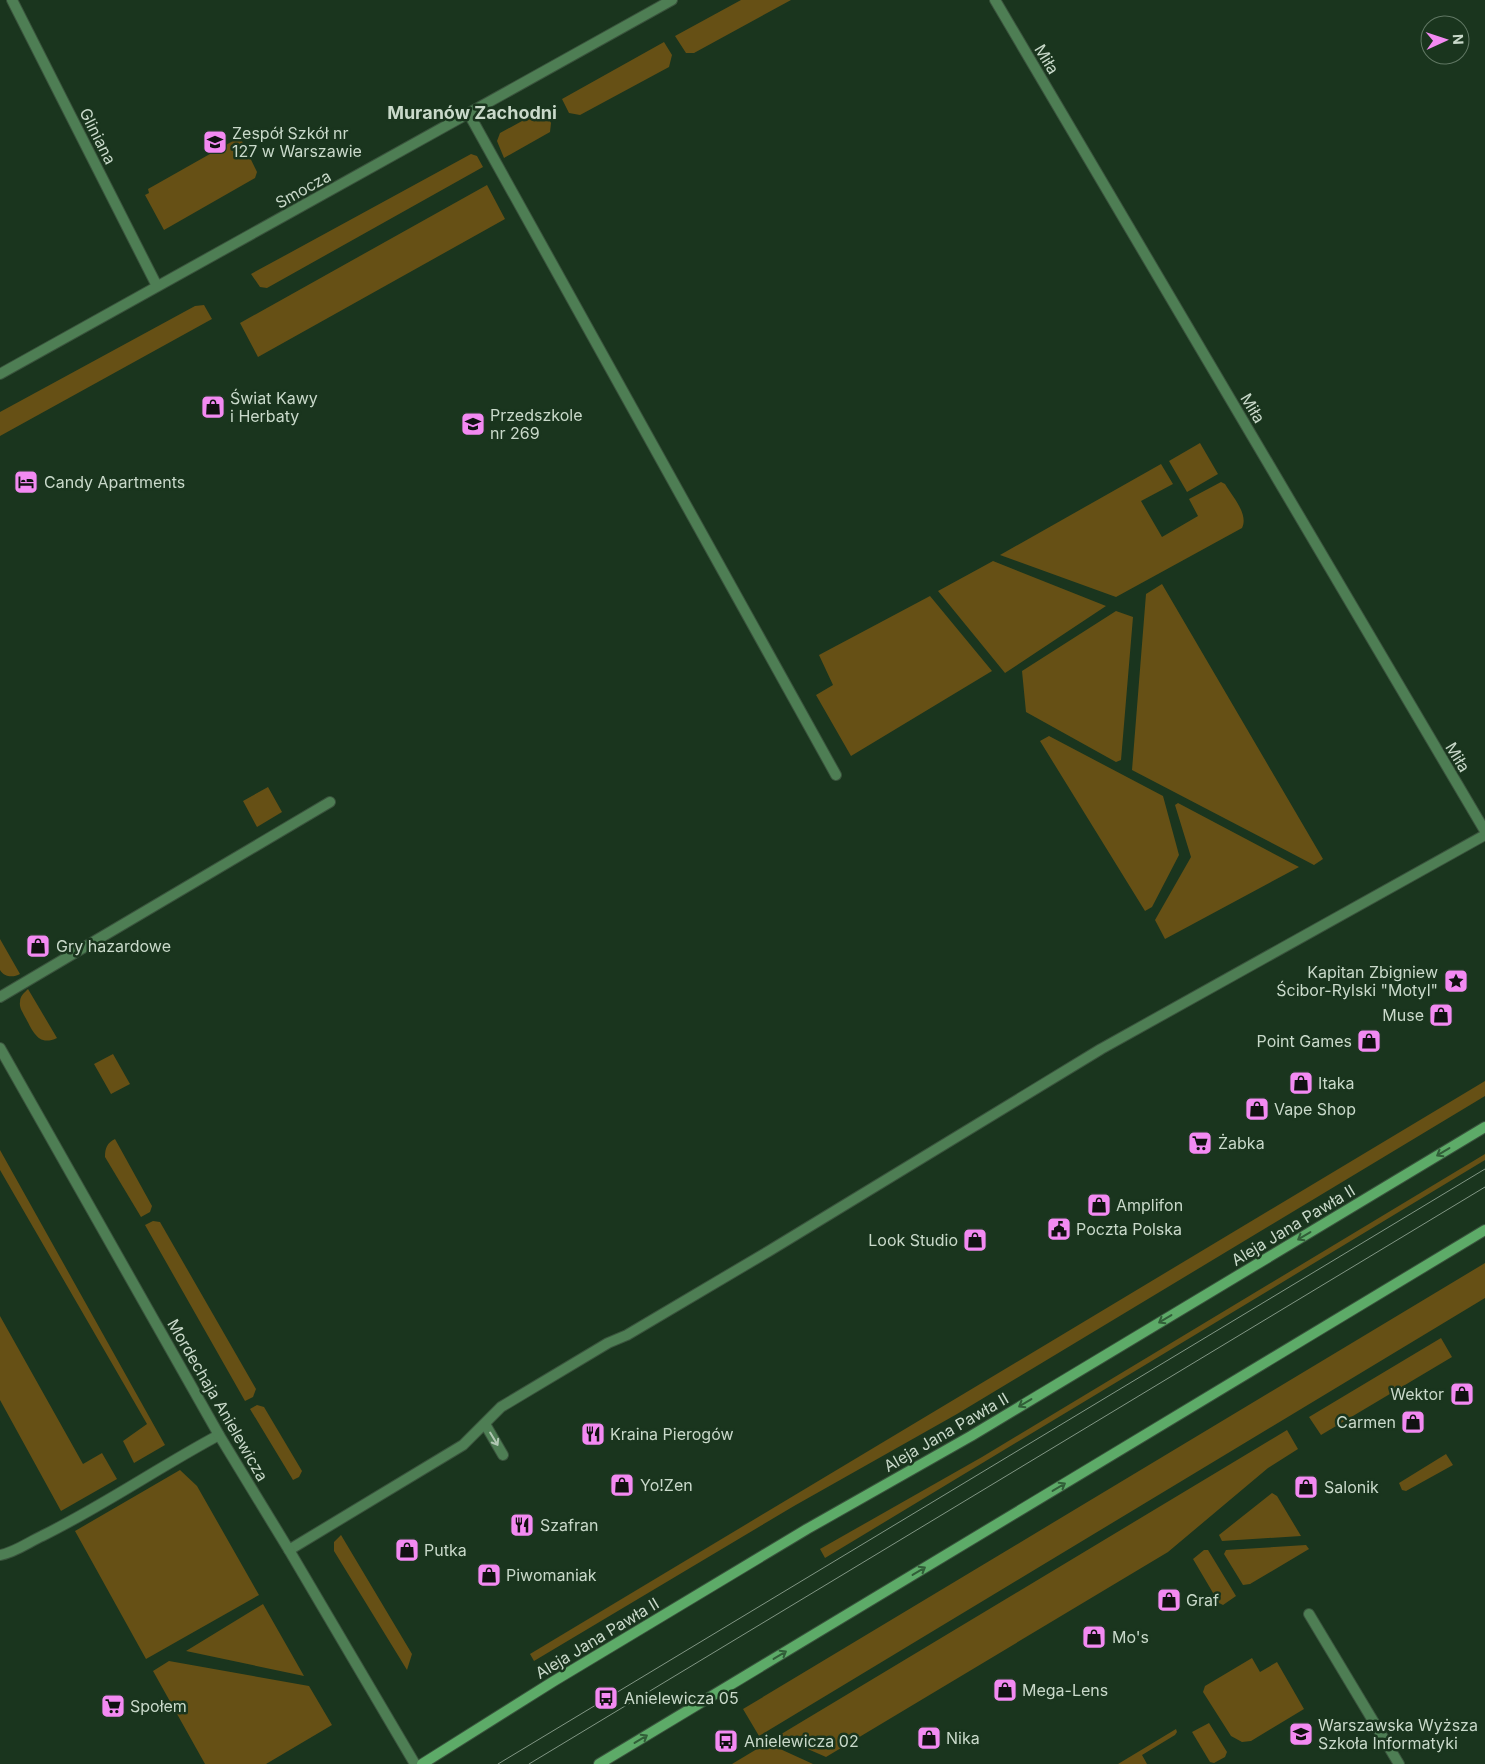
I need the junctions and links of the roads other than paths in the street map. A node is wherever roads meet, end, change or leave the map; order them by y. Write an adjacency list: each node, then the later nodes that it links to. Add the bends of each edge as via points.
1 (12, 0): 5 (street, Gliniana)
2 (672, 0): 4 (street, Smocza)
3 (995, 0): 9 (street, Miła)
4 (469, 114): 5 (street, Smocza); 7 (street)
5 (157, 286): 6 (street, Smocza)
6 (0, 374)
7 (836, 775)
8 (330, 802): 10 (street)
9 (1485, 833): 14 (street, via 1101,1049 769,1251 502,1407)
10 (0, 997)
11 (0, 1048): 15 (street, Mordechaja Anielewicza)
12 (1485, 1127): 21 (main road, Aleja Jana Pawła II, one-way to 21, via 971,1436 807,1529)
13 (1485, 1230): 22 (main road, one-way to 13)
14 (485, 1424): 16 (street, one-way to 16); 17 (street, via 463,1445)
15 (219, 1436): 17 (street, Mordechaja Anielewicza); 18 (street, via 63,1525)
16 (503, 1455)
17 (290, 1550): 20 (street, Mordechaja Anielewicza)
18 (0, 1555)
19 (1309, 1614): 23 (street)
20 (415, 1764)
21 (422, 1764)
22 (599, 1764)
23 (1399, 1764)

